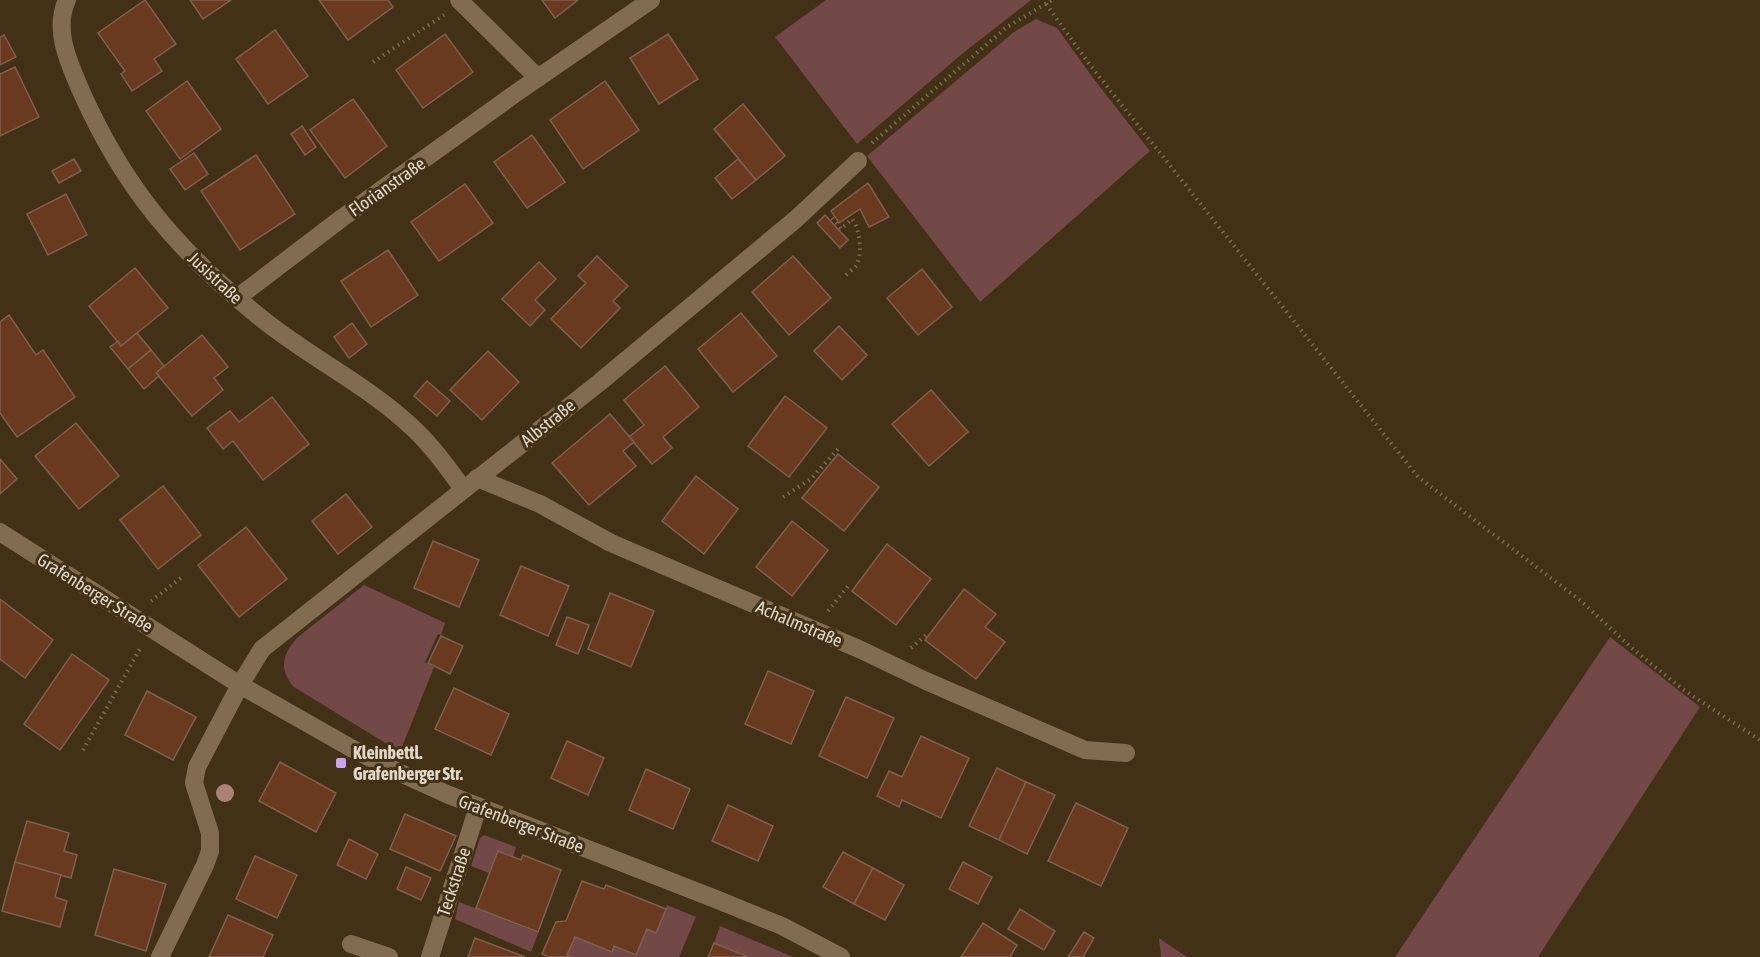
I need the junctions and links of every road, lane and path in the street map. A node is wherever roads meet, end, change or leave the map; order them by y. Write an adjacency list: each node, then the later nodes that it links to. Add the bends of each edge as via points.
1 (67, 0): 11 (street, Jusistraße, via 61,24 64,46 110,148 139,196 167,231)
2 (651, 0): 7 (street, Florianstraße)
3 (1052, 0): 5 (path)
4 (461, 1): 6 (path); 7 (street)
5 (1046, 4): 8 (path, via 998,35 861,152); 22 (path, via 1097,74 1418,477 1581,601 1685,690)
6 (373, 62)
7 (538, 78): 11 (street, Florianstraße, via 292,254)
8 (858, 161): 13 (street, Albstraße, via 698,301)
9 (830, 215): 10 (path, via 841,228 852,219 859,238 856,265)
10 (845, 276)
11 (237, 298): 13 (street, Jusistraße, via 405,422)
12 (838, 449): 14 (path, via 811,479)
13 (470, 483): 20 (street, Achalmstraße, via 540,504 610,543); 21 (street, Albstraße, via 262,649)
14 (783, 497)
15 (0, 532): 18 (street, Grafenberger Straße)
16 (181, 578): 18 (path)
17 (849, 585): 20 (path)
18 (132, 616): 19 (street, Grafenberger Straße)
19 (151, 628): 21 (street, Grafenberger Straße); 23 (path)
20 (813, 630): 24 (street, Achalmstraße, via 1085,750)
21 (240, 685): 25 (street, Grafenberger Straße, via 369,758); 27 (street, Albstraße, via 197,767 194,783 210,833 210,851)
22 (1760, 740)
23 (83, 750)
24 (1126, 753)
25 (478, 807): 29 (street, Teckstraße); 30 (street, Grafenberger Straße, via 783,926)
26 (351, 944): 28 (street)
27 (160, 957)
28 (389, 957)
29 (430, 957)
30 (841, 957)

